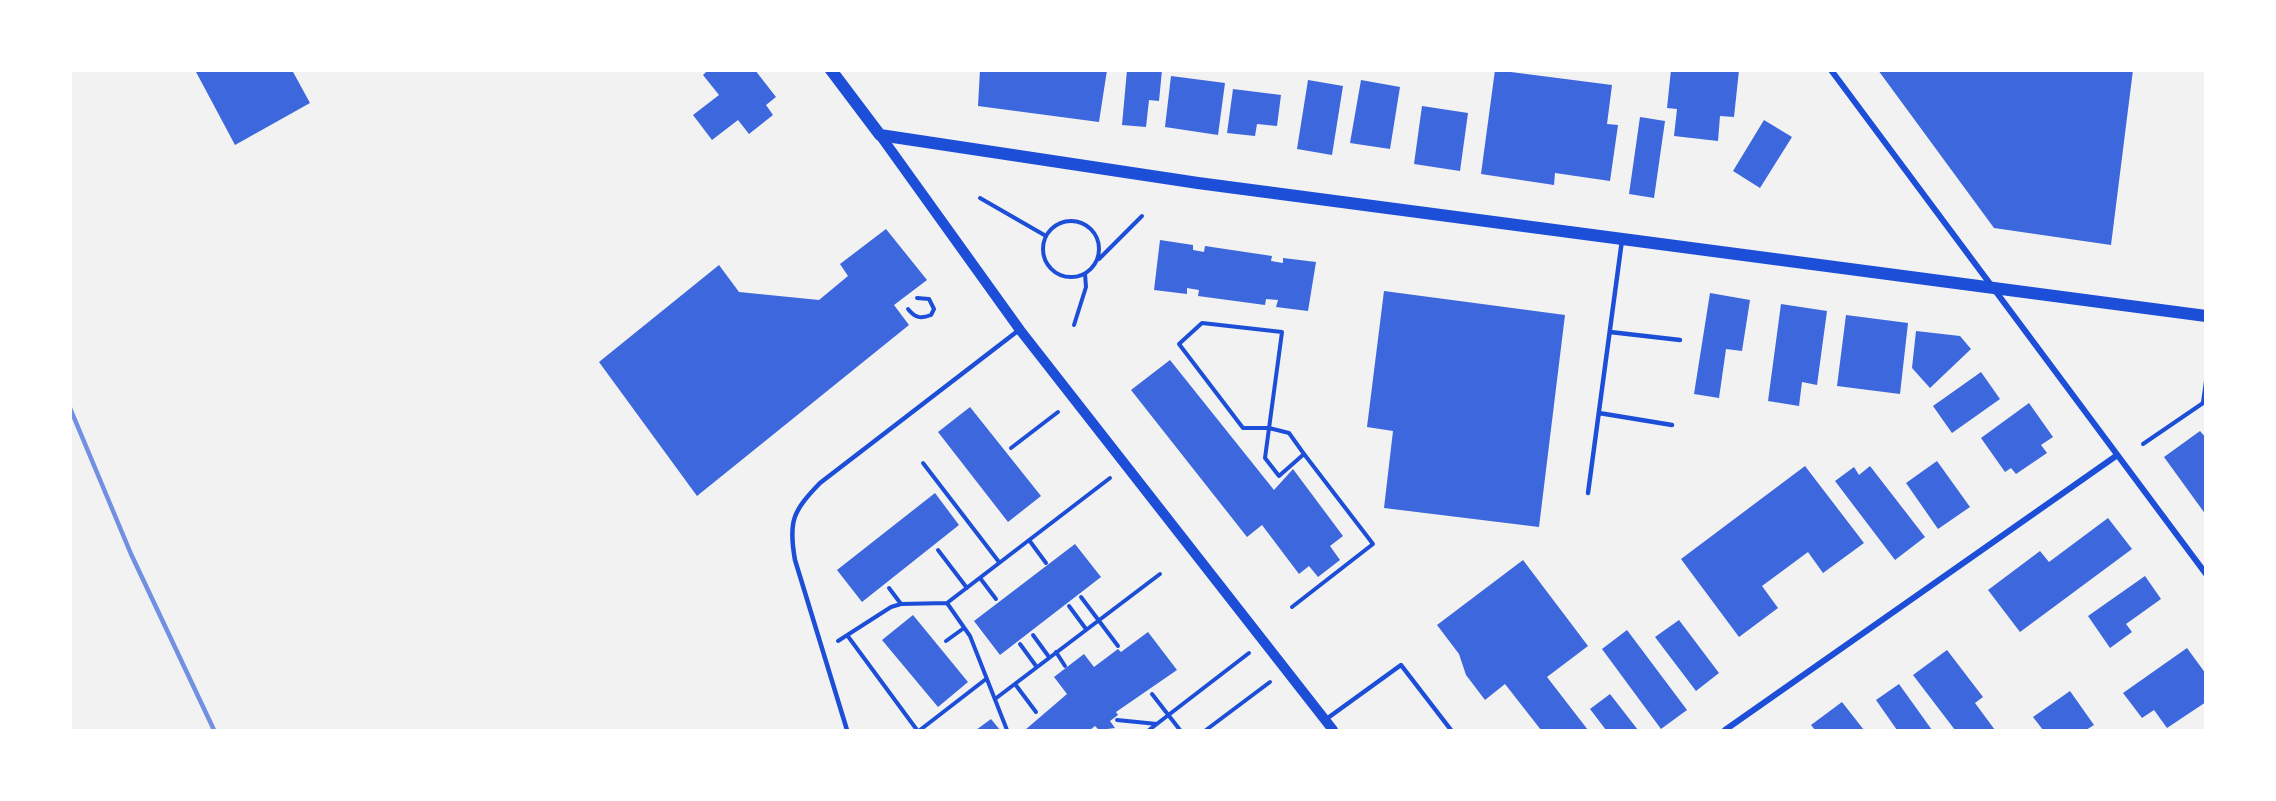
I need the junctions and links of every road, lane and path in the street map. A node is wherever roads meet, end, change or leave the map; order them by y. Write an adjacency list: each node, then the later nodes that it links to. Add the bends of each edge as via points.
1 (831, 70): 3 (main road)
2 (1831, 70): 10 (street)
3 (880, 135): 7 (main road, via 1198,183); 15 (street)
4 (980, 198): 6 (path)
5 (1142, 216): 8 (path)
6 (1046, 236): 8 (path, via 1061,223 1078,222 1093,231 1098,240); 9 (path, via 1043,251 1049,267 1066,277)
7 (1622, 237): 10 (main road); 16 (lane)
8 (1098, 259): 9 (path)
9 (1085, 274): 14 (path, via 1086,286)
10 (1992, 288): 13 (main road); 27 (street)
11 (917, 298): 12 (path, via 929,299 934,309 931,315 919,317)
12 (908, 309)
13 (2205, 316)
14 (1074, 326)
15 (1020, 330): 19 (street); 55 (lane, via 820,483 800,504 790,536)
16 (1610, 332): 17 (lane); 21 (lane)
17 (1680, 340)
18 (2205, 381): 20 (path)
19 (1074, 399): 25 (path); 29 (street)
20 (2204, 402): 24 (path)
21 (1599, 413): 22 (lane); 30 (lane)
22 (1672, 425)
23 (1269, 428): 23 (path, via 1282,332 1202,323 1179,344 1243,428); 26 (path, via 1289,433); 26 (path, via 1265,458 1279,476)
24 (2143, 444)
25 (1011, 448)
26 (1304, 454): 45 (path, via 1373,544)
27 (2116, 456): 36 (street); 78 (street)
28 (923, 463): 33 (path)
29 (1125, 466): 31 (path); 52 (street)
30 (1588, 493)
31 (1029, 540): 33 (path); 34 (path)
32 (938, 550): 39 (path)
33 (999, 562): 37 (path)
34 (1046, 563)
35 (1160, 574): 46 (path)
36 (2205, 574)
37 (980, 578): 39 (path); 41 (path)
38 (889, 588): 43 (path)
39 (967, 588): 42 (path)
40 (1081, 597): 46 (path)
41 (996, 599)
42 (946, 603): 43 (path); 47 (path)
43 (901, 604): 49 (path, via 879,612)
44 (1069, 606): 48 (path)
45 (1292, 608)
46 (1099, 620): 48 (path); 54 (path)
47 (964, 628): 51 (path); 61 (path)
48 (1086, 629): 56 (path)
49 (847, 635): 55 (path); 71 (path)
50 (1033, 635): 57 (path)
51 (945, 641)
52 (1264, 641): 60 (street); 66 (path)
53 (1020, 644): 58 (path)
54 (1118, 646)
55 (823, 652): 70 (lane)
56 (1056, 652): 57 (path); 59 (path)
57 (1049, 657): 58 (path)
58 (1036, 666): 62 (path)
59 (1065, 666)
60 (1286, 671): 68 (street); 75 (path)
61 (986, 679): 64 (path); 71 (path)
62 (1015, 684): 64 (path); 65 (path)
63 (1152, 694): 66 (path)
64 (995, 699): 72 (path)
65 (1036, 712)
66 (1169, 716): 69 (path); 74 (path)
67 (1117, 720): 69 (path)
68 (1325, 720): 76 (street); 77 (lane, via 1401,665)
69 (1158, 724): 73 (path)
70 (847, 730)
71 (919, 730)
72 (1007, 730)
73 (1149, 730)
74 (1180, 730)
75 (1206, 730)
76 (1333, 730)
77 (1451, 730)
78 (1725, 730)

